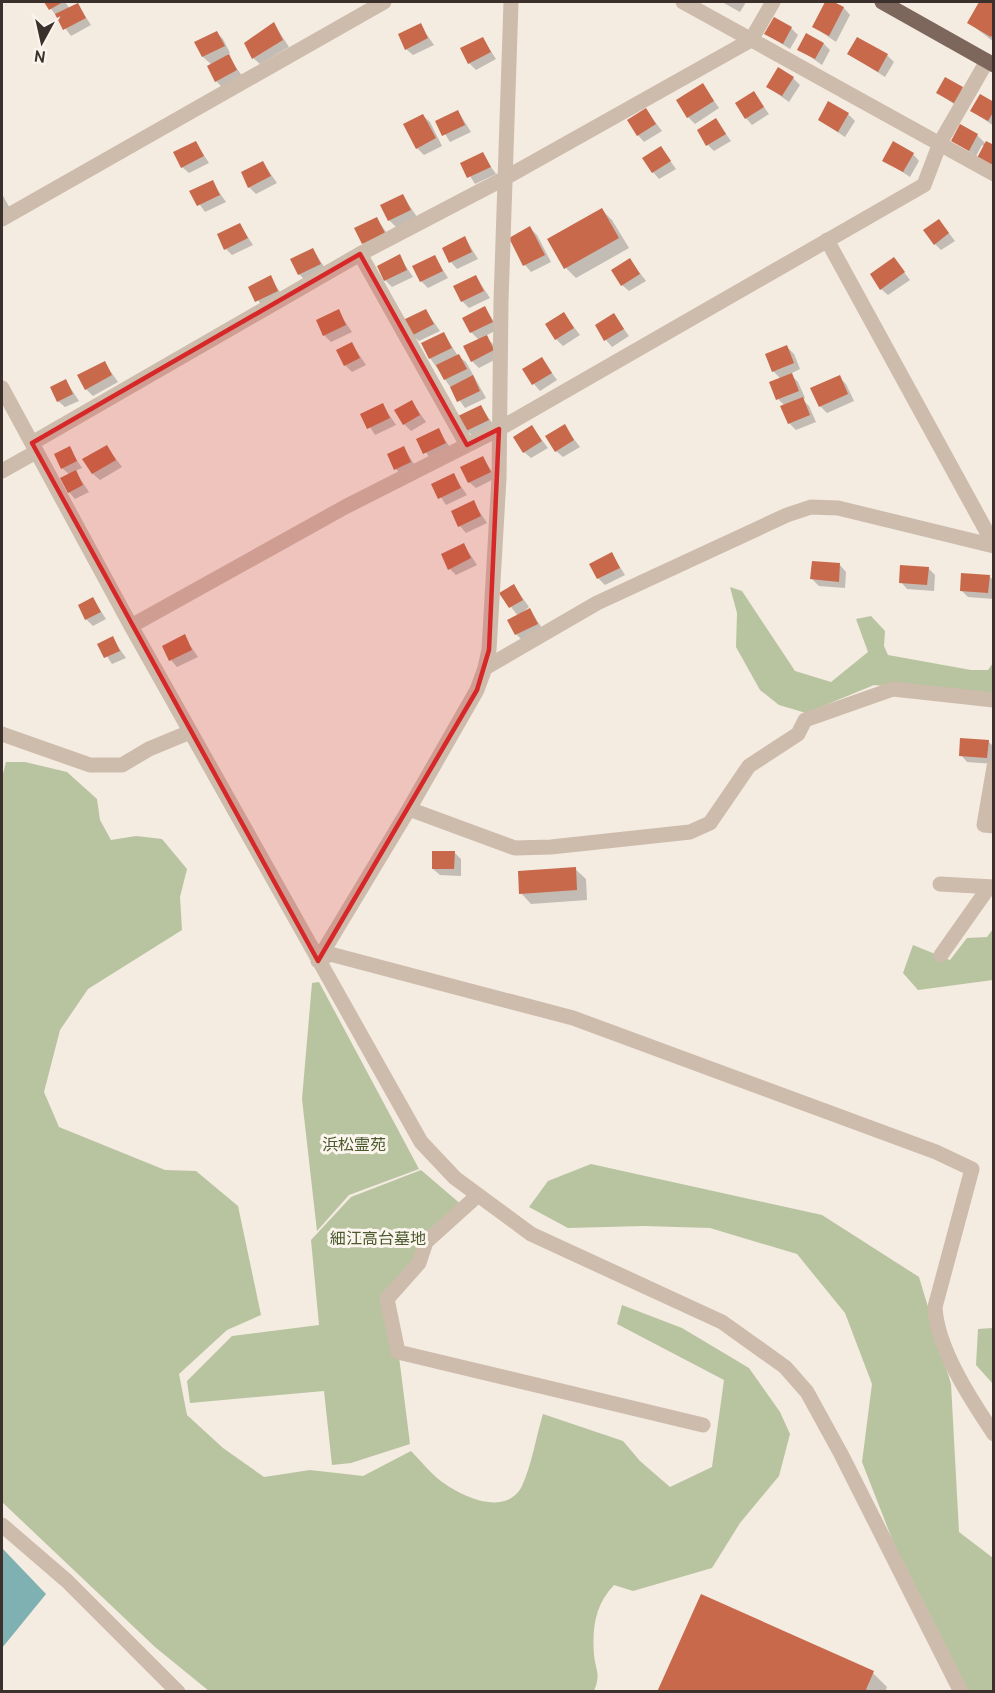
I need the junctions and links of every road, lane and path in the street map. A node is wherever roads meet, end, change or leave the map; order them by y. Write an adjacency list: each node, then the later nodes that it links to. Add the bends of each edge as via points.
1 (384, 2): 12 (street)
2 (511, 2): 11 (street)
3 (682, 2): 7 (street)
4 (773, 2): 7 (street)
5 (882, 2): 6 (main road)
6 (902, 6): 8 (main road)
7 (752, 40): 9 (street); 11 (street)
8 (990, 63): 9 (street)
9 (940, 143): 10 (street); 13 (street, via 924,185)
10 (993, 174)
11 (507, 177): 14 (street); 16 (street)
12 (2, 219)
13 (827, 240): 16 (street); 20 (street)
14 (360, 254): 17 (street); 18 (street)
15 (2, 388): 18 (street)
16 (499, 429): 17 (street); 22 (street)
17 (467, 445): 21 (street, via 345,507)
18 (34, 447): 19 (street); 21 (street)
19 (2, 471)
20 (993, 546): 22 (street, via 838,508 811,507 597,603)
21 (131, 626): 24 (street)
22 (485, 668): 27 (street, via 477,690)
23 (993, 700): 27 (street, via 892,690 805,720 798,734 749,766 710,823 690,832 551,848 515,848)
24 (190, 732): 25 (street, via 148,749 122,765 90,765); 32 (street)
25 (2, 734)
26 (993, 767): 28 (street, via 984,825)
27 (409, 809): 32 (street)
28 (993, 826)
29 (940, 884): 30 (street)
30 (991, 887): 31 (street)
31 (941, 955)
32 (318, 961): 33 (street, via 421,1142); 35 (street, via 330,954 573,1018 936,1152 972,1169 935,1307 936,1325 969,1397)
33 (477, 1196): 34 (street, via 426,1242 419,1263 387,1299 398,1352); 38 (street, via 531,1234 722,1322 786,1367 807,1392 837,1445)
34 (703, 1425)
35 (993, 1434)
36 (2, 1525): 37 (street, via 68,1581)
37 (178, 1692)
38 (961, 1692)

